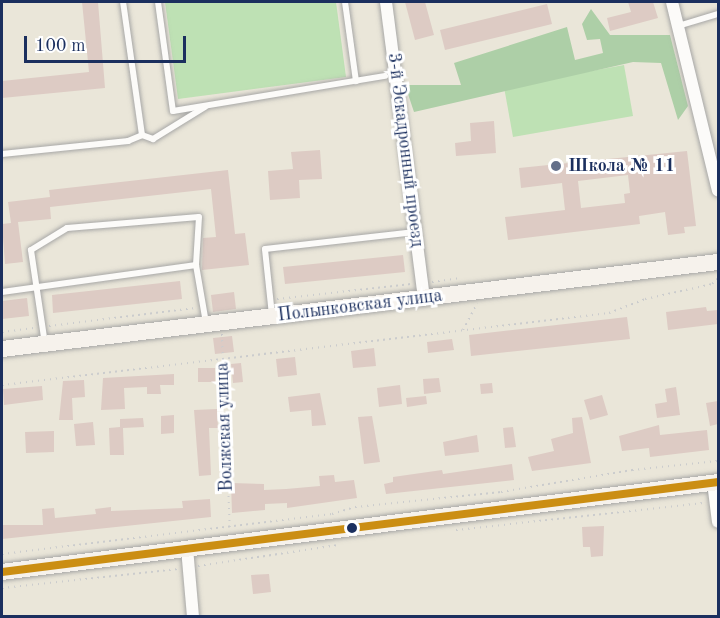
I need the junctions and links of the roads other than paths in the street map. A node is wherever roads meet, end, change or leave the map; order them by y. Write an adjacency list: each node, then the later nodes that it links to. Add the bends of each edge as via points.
1 (123, 2): 11 (lane)
2 (158, 2): 10 (lane, via 173,111)
3 (345, 2): 9 (lane)
4 (386, 2): 14 (street, 3-й Эскадронный проезд)
5 (672, 2): 7 (street)
6 (718, 14): 7 (lane)
7 (678, 26): 13 (street)
8 (385, 76): 9 (lane)
9 (356, 81): 10 (lane)
10 (209, 105): 11 (lane, via 153,139)
11 (142, 135): 12 (lane, via 128,141)
12 (2, 154)
13 (718, 188)
14 (416, 232): 19 (street, 3-й Эскадронный проезд); 20 (lane, via 265,249)
15 (718, 262): 19 (main road, Полынковская улица)
16 (196, 265): 17 (lane); 17 (lane, via 199,217 67,228 31,250); 21 (lane)
17 (37, 286): 18 (lane); 22 (lane)
18 (2, 292)
19 (424, 298): 20 (main road, Полынковская улица)
20 (272, 316): 21 (main road, Полынковская улица)
21 (214, 323): 22 (main road, Полынковская улица)
22 (45, 344): 23 (main road, Полынковская улица)
23 (2, 349)
24 (716, 482): 25 (street); 26 (main road)
25 (718, 522)
26 (187, 548): 27 (main road); 28 (street)
27 (2, 572)
28 (193, 616)

